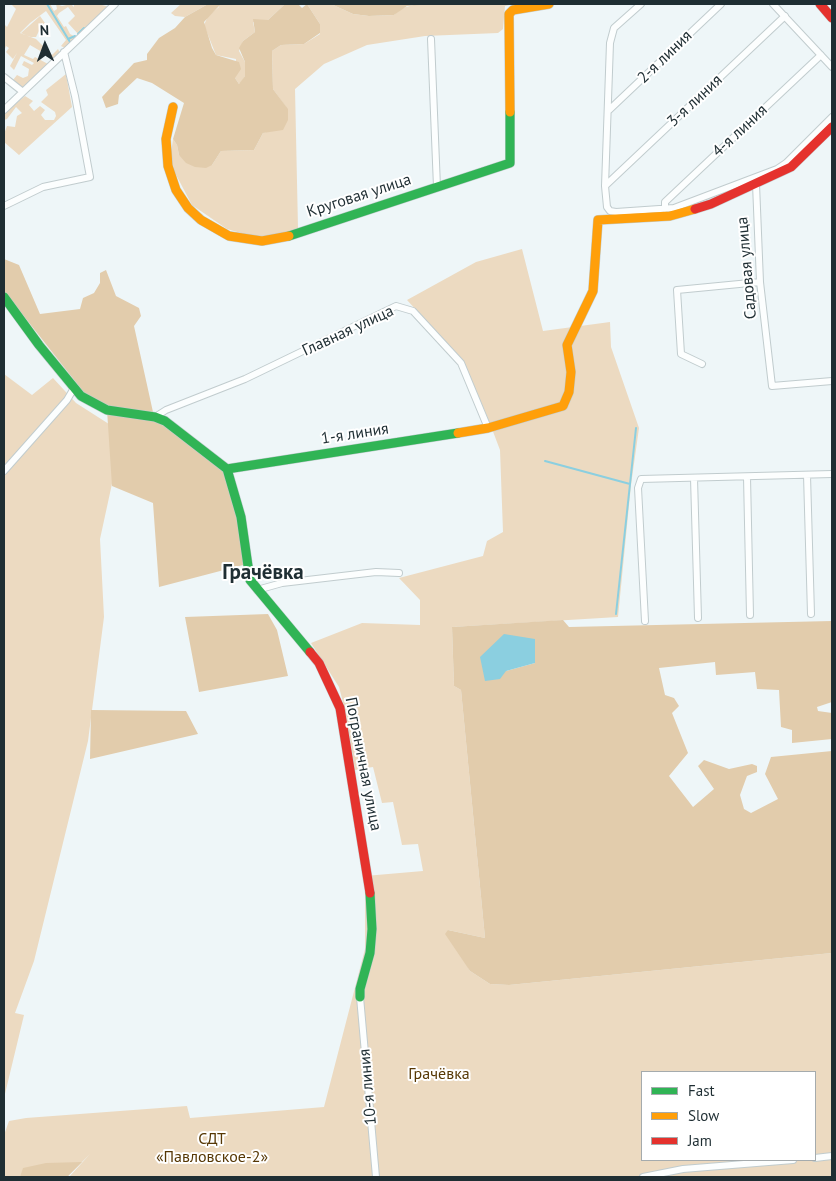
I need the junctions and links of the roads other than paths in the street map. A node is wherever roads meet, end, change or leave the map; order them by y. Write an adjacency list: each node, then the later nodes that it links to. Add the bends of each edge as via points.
1 (115, 4): 10 (street)
2 (548, 4): 22 (street, Круговая улица, via 513,10 509,14 510,163)
3 (641, 4): 17 (street, via 614,28 610,43)
4 (721, 4): 17 (street, 2-я линия)
5 (774, 4): 7 (street)
6 (820, 4): 8 (street)
7 (785, 16): 11 (street); 21 (street, 3-я линия)
8 (832, 18)
9 (431, 39): 22 (street)
10 (64, 52): 14 (street); 23 (street, via 90,176 43,187)
11 (821, 55): 12 (street); 24 (street, 4-я линия, via 666,202)
12 (832, 67)
13 (4, 77): 14 (street)
14 (23, 92): 16 (street)
15 (174, 107): 22 (street, Круговая улица, via 166,139 168,166 176,190 201,220 229,236 262,241 282,238)
16 (4, 110)
17 (608, 111): 21 (street)
18 (832, 117): 24 (street, via 777,169)
19 (832, 127): 20 (street, via 792,167)
20 (756, 184): 25 (street, Садовая улица); 31 (street, 1-я линия, via 711,204 670,216 598,220 593,290 567,344 571,372 569,392 563,406)
21 (606, 186): 24 (street, via 610,210)
22 (437, 187)
23 (4, 206)
24 (665, 209)
25 (760, 282): 27 (street, via 677,290 681,354); 28 (street, Садовая улица, via 772,386)
26 (4, 297): 29 (street)
27 (702, 364)
28 (832, 381)
29 (74, 388): 30 (street, via 91,403 107,410); 33 (street)
30 (155, 417): 31 (street, Главная улица, via 245,379 396,306 413,311 461,363); 32 (street, via 165,421)
31 (488, 428): 32 (street, 1-я линия)
32 (227, 469): 39 (street, Пограничная улица, via 236,490 250,580)
33 (4, 471)
34 (832, 474): 35 (street)
35 (807, 475): 36 (street); 40 (street)
36 (747, 477): 37 (street); 41 (street)
37 (694, 478): 42 (street); 43 (street, via 639,481)
38 (399, 573): 39 (street, via 376,572 282,583)
39 (257, 590): 44 (street, Пограничная улица, via 318,663 336,697 342,719 370,890 370,952)
40 (811, 614)
41 (750, 615)
42 (698, 618)
43 (645, 621)
44 (360, 997): 48 (street, 10-я линия)
45 (832, 1156): 46 (street)
46 (816, 1158)
47 (781, 1161): 49 (street, via 683,1169)
48 (376, 1177)
49 (643, 1177)

